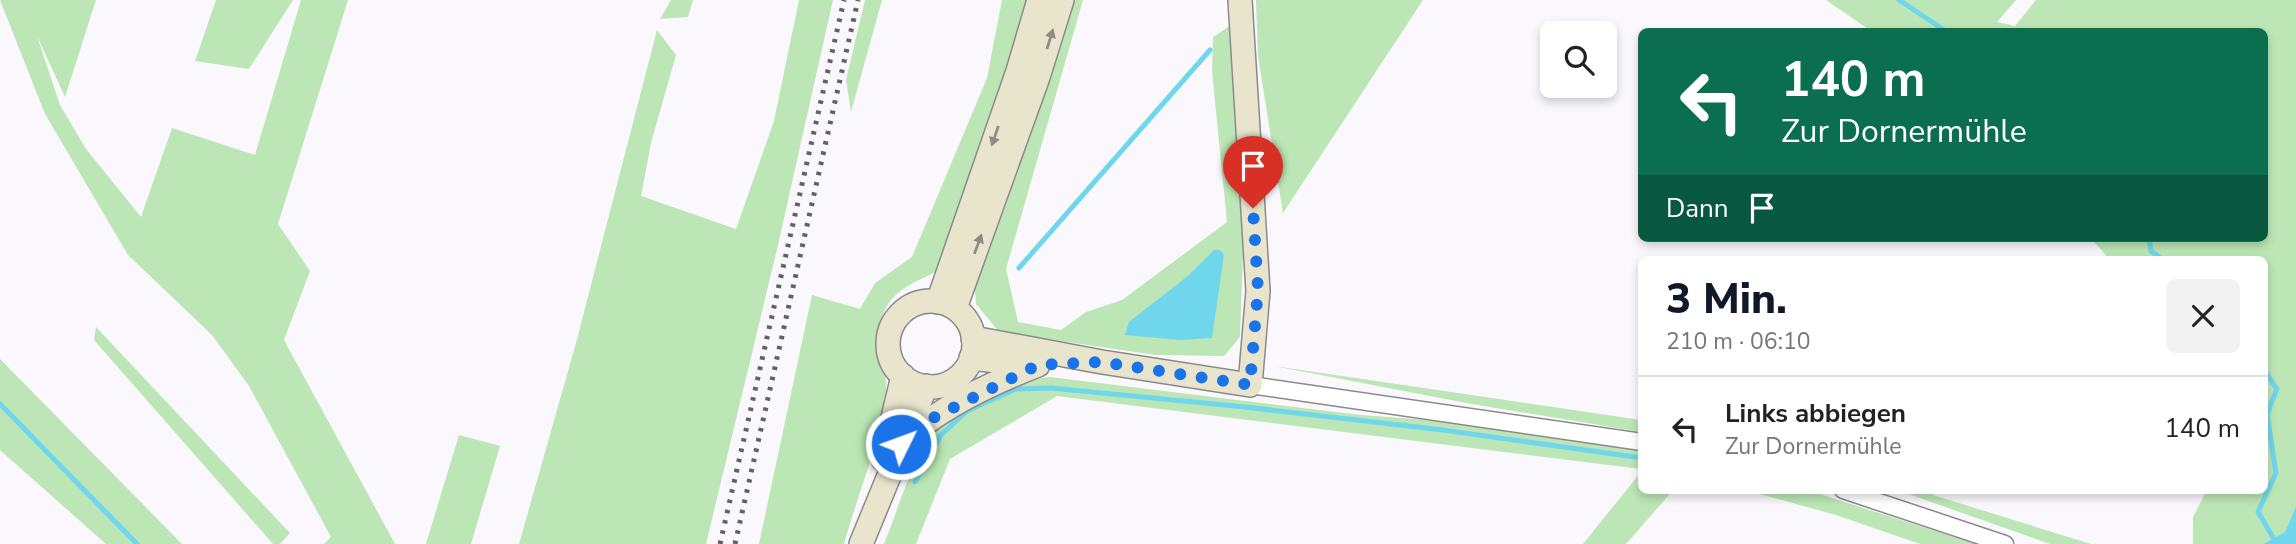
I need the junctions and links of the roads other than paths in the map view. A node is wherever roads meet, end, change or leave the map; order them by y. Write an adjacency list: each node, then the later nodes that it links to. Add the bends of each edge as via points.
1 (1039, 0): 4 (main road, one-way to 4)
2 (1062, 0): 4 (main road, one-way to 2, via 1038,78)
3 (1240, 0): 9 (main road, via 1258,290)
4 (946, 305): 5 (main road, via 967,321); 8 (main road, via 928,301 909,307 890,330 888,350)
5 (972, 348): 6 (main road); 7 (main road); 10 (main road, via 953,380)
6 (1102, 362): 7 (main road); 9 (main road)
7 (1038, 365): 12 (main road, via 925,422)
8 (903, 376): 10 (main road); 14 (main road)
9 (1250, 385): 11 (street)
10 (926, 386): 12 (main road)
11 (1638, 441)
12 (901, 444): 14 (main road)
13 (1855, 494): 15 (street)
14 (865, 534)
15 (2005, 544)

